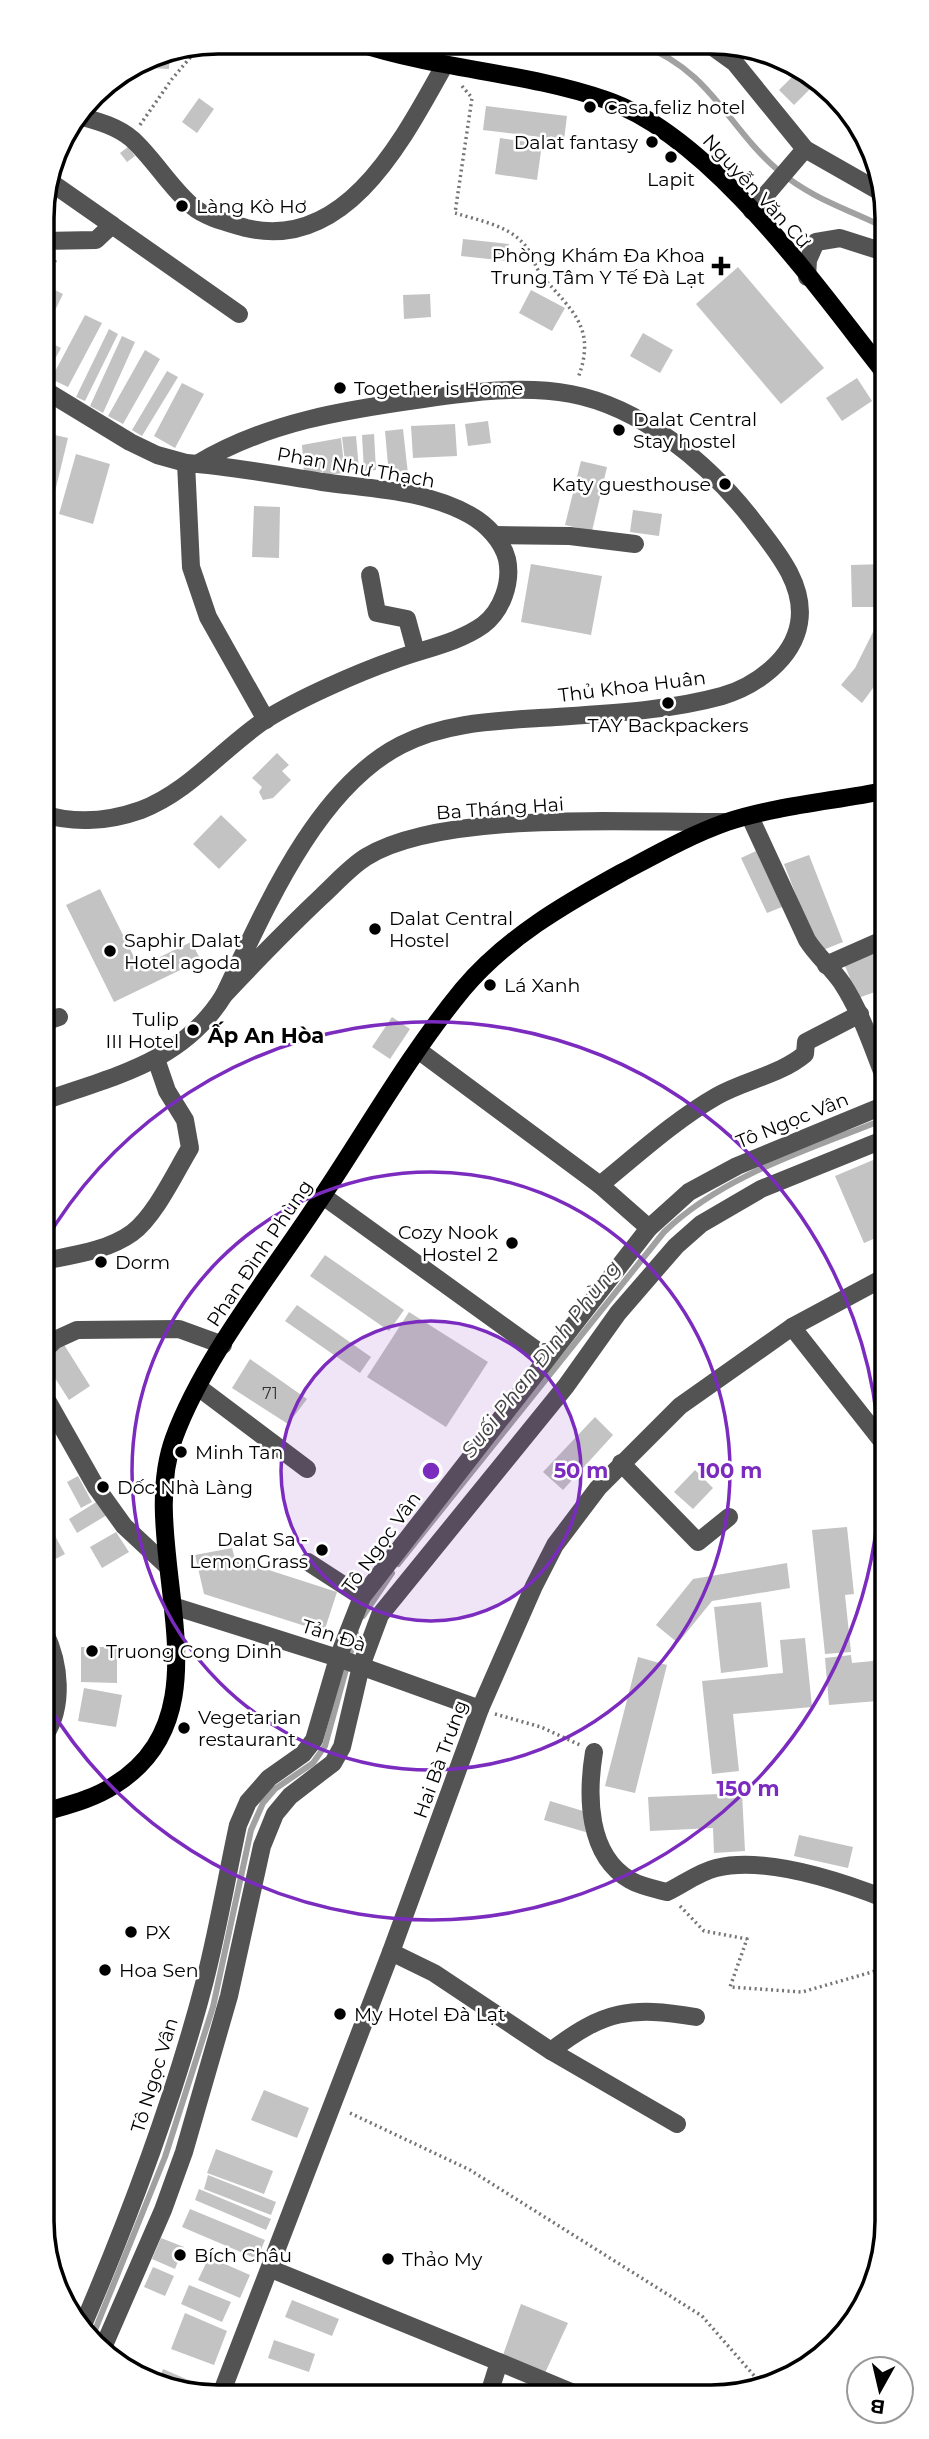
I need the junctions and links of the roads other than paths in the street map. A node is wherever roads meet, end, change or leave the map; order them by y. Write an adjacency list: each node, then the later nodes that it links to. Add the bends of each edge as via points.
1 (401, 55): 3 (main road, Nguyễn Văn Cừ)
2 (724, 55): 5 (street)
3 (444, 66): 4 (street, via 404,135 351,201 329,216 297,228 260,231 196,209 131,139 108,124); 8 (main road, Nguyễn Văn Cừ, via 555,84 609,100 655,123 694,151)
4 (88, 119)
5 (805, 149): 7 (street); 8 (street)
6 (58, 187): 9 (street)
7 (872, 187)
8 (752, 211): 12 (main road, Nguyễn Văn Cừ)
9 (112, 225): 10 (street, via 96,240); 13 (street)
10 (55, 241)
11 (875, 249): 12 (street, via 840,238 816,242)
12 (807, 277): 14 (main road, Nguyễn Văn Cừ)
13 (239, 314)
14 (875, 361)
15 (55, 396): 16 (street, Phan Như Thạch, via 130,442)
16 (192, 463): 17 (street, Phan Như Thạch, via 425,497 471,516); 21 (street, via 191,567 208,617); 28 (street, Thủ Khoa Huân, via 294,421 349,409 509,390 572,394 623,412 708,471 774,547 794,582 800,621 788,653 767,674 725,695 629,712 450,727 401,745 365,769 321,817 287,868)
17 (495, 535): 18 (street, via 570,536); 20 (street, via 507,566 506,592 497,609 465,634)
18 (635, 544)
19 (370, 575): 20 (street, via 377,613 407,619)
20 (416, 652): 21 (street, via 373,667)
21 (266, 720): 24 (street, via 171,794 142,809 107,820)
22 (875, 793): 23 (main road, Ba Tháng Hai)
23 (750, 817): 25 (main road, Ba Tháng Hai); 27 (street, via 807,940)
24 (55, 818)
25 (727, 822): 28 (street, Ba Tháng Hai, via 495,826 442,831 396,843 365,858); 30 (main road, Phan Đình Phùng, via 665,849 529,928 464,989)
26 (875, 944): 27 (street)
27 (826, 965): 29 (street)
28 (224, 995): 32 (street, Ba Tháng Hai, via 186,1042)
29 (860, 1014): 31 (street); 36 (street, via 806,1042 805,1054 790,1066 717,1096)
30 (418, 1050): 36 (street); 37 (main road, Phan Đình Phùng)
31 (875, 1052)
32 (156, 1059): 33 (street, Ba Tháng Hai); 39 (street, via 167,1091 185,1120 190,1148 133,1233 103,1248)
33 (55, 1097)
34 (875, 1109): 38 (street, Tô Ngọc Vân, via 737,1166 689,1192)
35 (875, 1143): 57 (street, Tô Ngọc Vân, via 761,1189 701,1224 676,1246 380,1615)
36 (600, 1185): 38 (street)
37 (323, 1196): 43 (main road, Phan Đình Phùng); 44 (street)
38 (649, 1228): 44 (street, Tô Ngọc Vân)
39 (54, 1259)
40 (874, 1283): 41 (street, Hai Bà Trưng)
41 (792, 1327): 47 (street); 48 (street, Hai Bà Trưng, via 680,1406)
42 (54, 1341): 43 (street, via 77,1330 179,1329)
43 (223, 1345): 45 (main road, Phan Đình Phùng)
44 (547, 1357): 53 (street, Tô Ngọc Vân)
45 (198, 1387): 49 (street); 52 (main road, Phan Đình Phùng, via 173,1440 165,1470 162,1513)
46 (54, 1414): 52 (street, via 96,1488 124,1526)
47 (874, 1430)
48 (621, 1463): 50 (street, via 698,1542); 58 (street, Hai Bà Trưng, via 555,1545)
49 (307, 1469)
50 (729, 1517)
51 (308, 1562): 53 (street)
52 (167, 1566): 54 (main road, Phan Đình Phùng)
53 (362, 1597): 55 (street, Tô Ngọc Vân)
54 (173, 1606): 55 (street, Tản Đà); 61 (main road, Phan Đình Phùng, via 178,1671 170,1713 158,1742 137,1769 112,1787)
55 (338, 1658): 57 (street, Tản Đà); 67 (street, Tô Ngọc Vân, via 314,1740 303,1754 269,1778 248,1802 238,1825 205,1980 152,2152)
56 (54, 1664): 59 (street, via 58,1684)
57 (361, 1666): 58 (street, Tản Đà); 67 (street, Tô Ngọc Vân, via 342,1747 332,1763 275,1814 262,1846 220,2033 184,2152)
58 (480, 1709): 63 (street, Hai Bà Trưng)
59 (54, 1714)
60 (594, 1752): 62 (street, via 589,1785 593,1822 606,1858 631,1881 667,1892 715,1868 750,1865 826,1879)
61 (54, 1809)
62 (874, 1895)
63 (391, 1952): 65 (street, via 434,1973); 68 (street, Hai Bà Trưng)
64 (696, 2017): 65 (street, via 636,2011 607,2017 584,2025)
65 (551, 2051): 66 (street)
66 (677, 2124)
67 (130, 2251): 69 (street, Tô Ngọc Vân); 70 (street, Tô Ngọc Vân)
68 (271, 2269): 71 (street); 72 (street, Hai Bà Trưng)
69 (87, 2319)
70 (105, 2340)
71 (499, 2362): 73 (street); 74 (street)
72 (225, 2385)
73 (492, 2385)
74 (554, 2385)

